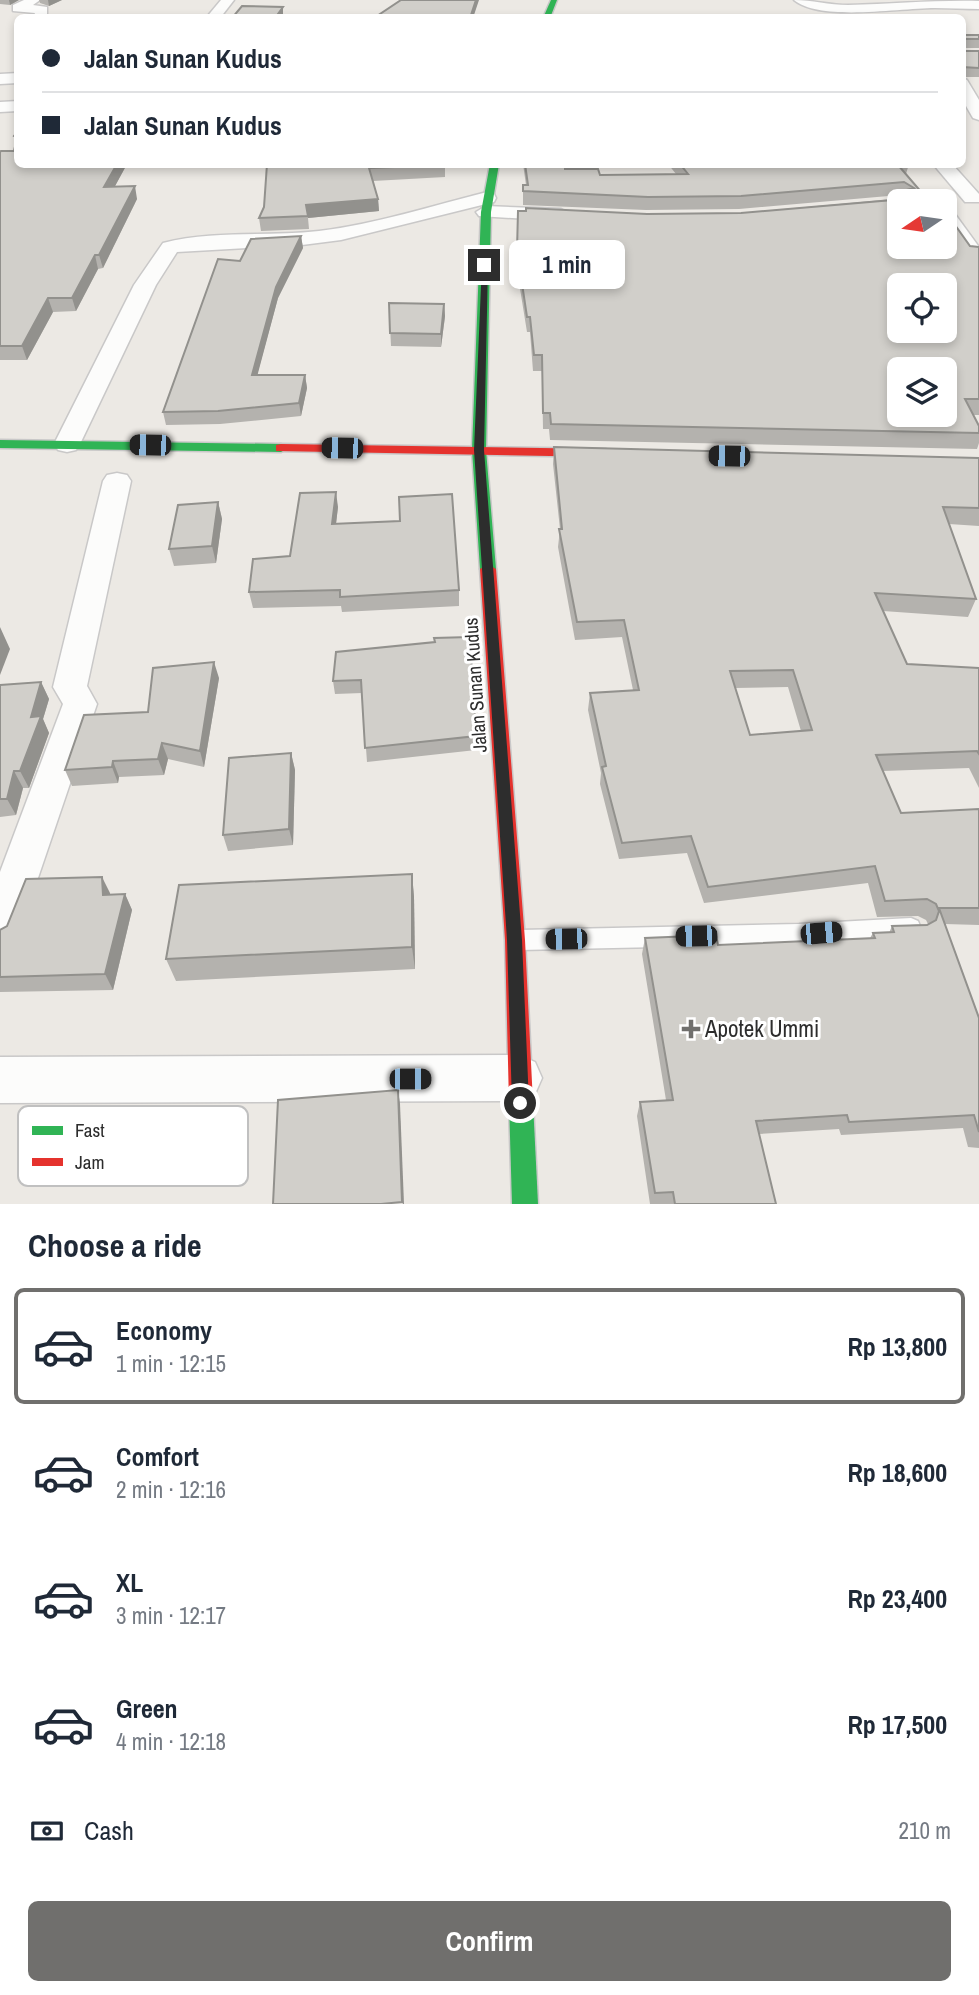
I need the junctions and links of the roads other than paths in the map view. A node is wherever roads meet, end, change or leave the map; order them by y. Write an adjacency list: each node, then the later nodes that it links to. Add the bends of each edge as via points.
1 (34, 0): 6 (street, via 11,7 42,10)
2 (228, 0): 7 (street)
3 (800, 0): 4 (street, via 845,9)
4 (960, 5): 5 (street); 8 (street)
5 (979, 5)
6 (41, 14)
7 (216, 14)
8 (976, 23)
9 (966, 90): 10 (street)
10 (978, 112)
11 (494, 168): 15 (main road, Jalan Sunan Kudus)
12 (946, 168): 13 (street)
13 (976, 198): 14 (street)
14 (957, 199)
15 (486, 205): 16 (street); 20 (street, via 318,238 170,247 145,285); 21 (main road, Jalan Sunan Kudus)
16 (579, 216)
17 (957, 231): 18 (street)
18 (974, 255)
19 (0, 444): 20 (main road)
20 (67, 444): 21 (main road)
21 (479, 450): 22 (main road); 26 (main road, Jalan Sunan Kudus)
22 (618, 454)
23 (117, 481): 24 (street, via 70,687 80,704)
24 (0, 928)
25 (917, 928): 26 (lane)
26 (514, 940): 27 (main road, Jalan Sunan Kudus)
27 (519, 1078): 28 (street); 29 (main road, Jalan Sunan Kudus)
28 (0, 1080)
29 (525, 1204)

